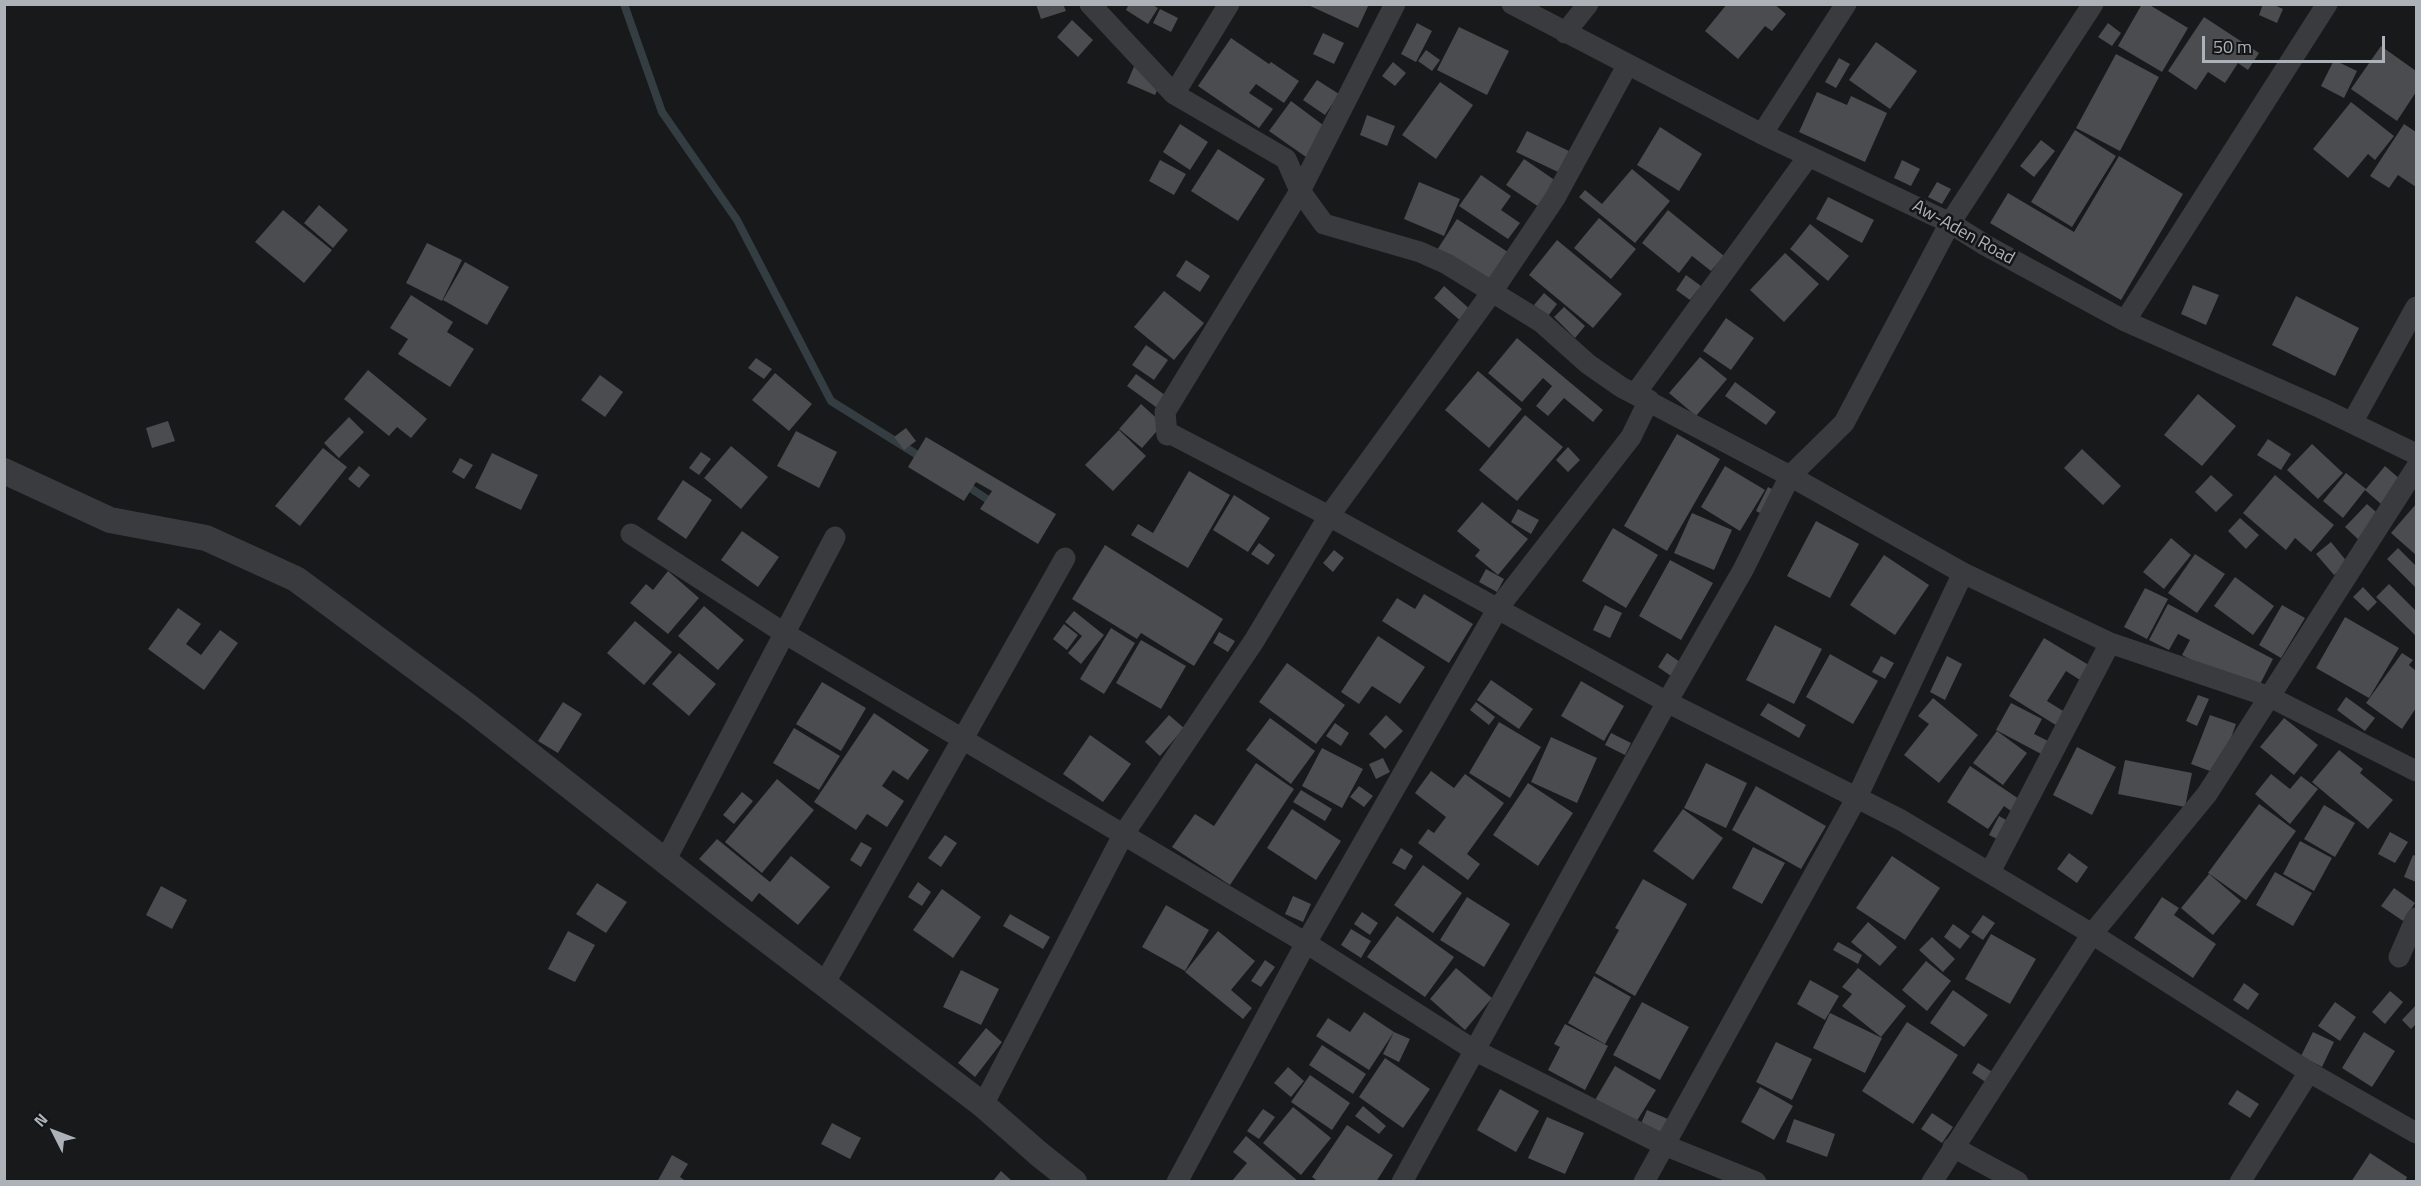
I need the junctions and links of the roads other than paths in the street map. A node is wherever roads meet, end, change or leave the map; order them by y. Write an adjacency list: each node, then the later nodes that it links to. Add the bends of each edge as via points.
1 (1090, 4): 11 (street)
2 (1229, 4): 11 (street)
3 (1395, 4): 14 (street)
4 (1512, 4): 9 (street, Aw-Aden Road)
5 (1588, 4): 9 (street)
6 (1846, 4): 12 (street)
7 (2093, 4): 15 (street)
8 (2327, 4): 18 (street)
9 (1565, 33): 10 (street, Aw-Aden Road)
10 (1628, 66): 12 (street, Aw-Aden Road); 16 (street, via 1555,198)
11 (1174, 94): 14 (street, via 1286,159)
12 (1762, 134): 13 (street, Aw-Aden Road)
13 (1808, 157): 15 (street, Aw-Aden Road); 19 (street)
14 (1300, 191): 16 (street, via 1324,224 1420,252 1448,264); 25 (street, via 1165,412 1167,435)
15 (1950, 223): 18 (street, Aw-Aden Road); 24 (street, via 1844,423)
16 (1492, 292): 19 (street, via 1541,322 1588,364); 25 (street)
17 (2416, 307): 20 (street)
18 (2125, 321): 20 (street, Aw-Aden Road)
19 (1642, 397): 24 (street); 30 (street, via 1631,437)
20 (2352, 423): 21 (street, Aw-Aden Road)
21 (2416, 454)
22 (2416, 468): 33 (street)
23 (4, 471): 39 (street, via 110,520 206,538 296,579 469,707)
24 (1790, 476): 29 (street); 34 (street, via 1743,570)
25 (1329, 516): 30 (street); 38 (street, via 1254,641)
26 (631, 534): 31 (street)
27 (835, 537): 31 (street)
28 (1065, 558): 35 (street)
29 (1963, 573): 32 (street); 37 (street)
30 (1498, 608): 34 (street); 43 (street)
31 (784, 633): 35 (street); 39 (street)
32 (2110, 643): 33 (street); 40 (street)
33 (2270, 697): 36 (street); 42 (street, via 2206,794)
34 (1667, 702): 37 (street); 46 (street)
35 (961, 740): 38 (street); 45 (street)
36 (2416, 771)
37 (1857, 797): 40 (street); 50 (street)
38 (1122, 835): 43 (street); 48 (street)
39 (665, 861): 45 (street)
40 (1990, 873): 42 (street)
41 (2416, 918): 44 (street)
42 (2092, 934): 47 (street); 51 (street)
43 (1306, 943): 46 (street); 53 (street)
44 (2398, 957)
45 (824, 984): 48 (street)
46 (1474, 1050): 50 (street); 54 (street)
47 (2309, 1072): 49 (street); 59 (street)
48 (983, 1105): 52 (street)
49 (2416, 1133)
50 (1664, 1145): 55 (street); 56 (street)
51 (1953, 1147): 57 (street); 58 (street)
52 (1074, 1182)
53 (1177, 1182)
54 (1402, 1182)
55 (1644, 1182)
56 (1756, 1182)
57 (1932, 1182)
58 (2018, 1182)
59 (2240, 1182)

